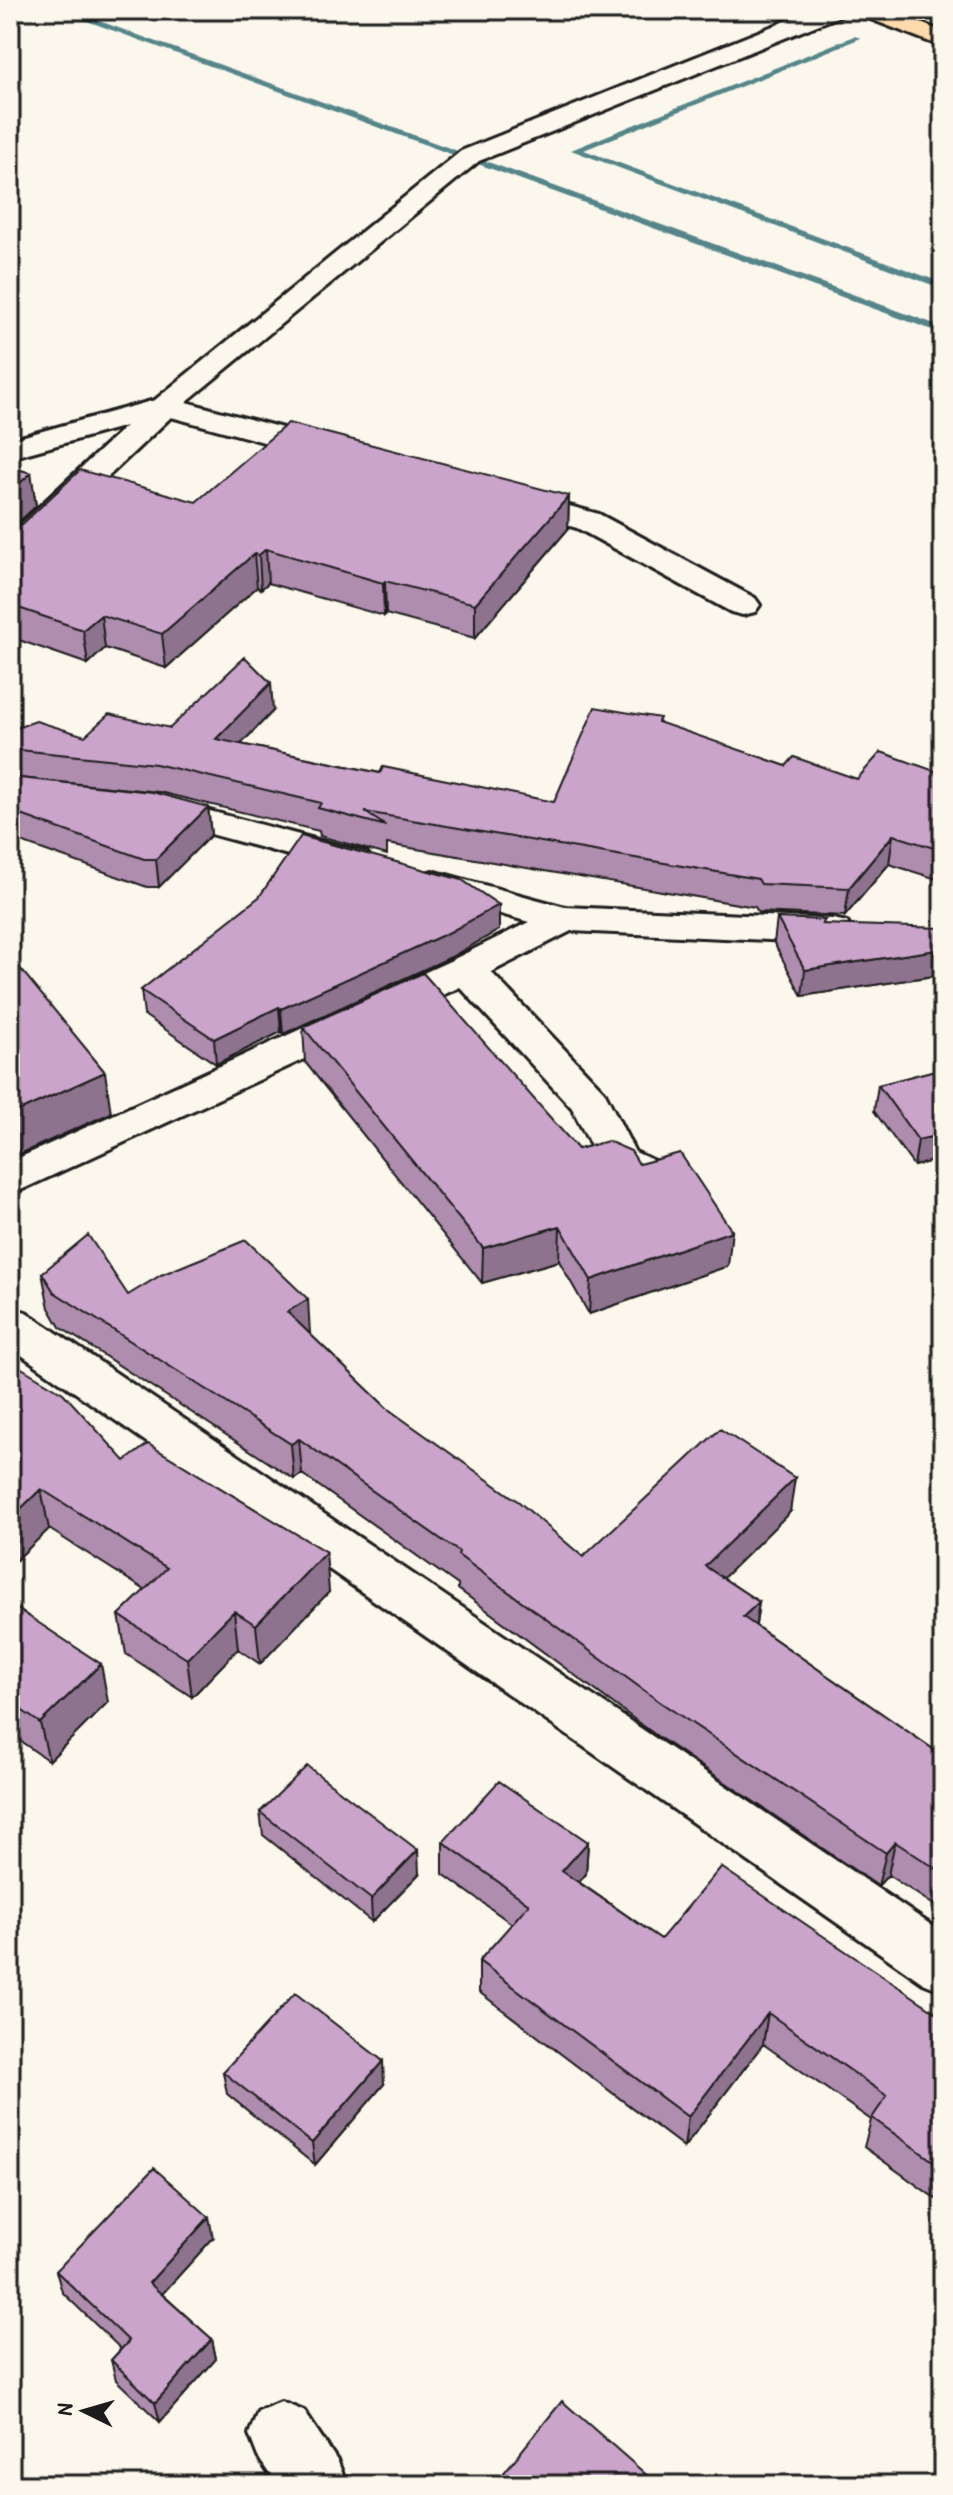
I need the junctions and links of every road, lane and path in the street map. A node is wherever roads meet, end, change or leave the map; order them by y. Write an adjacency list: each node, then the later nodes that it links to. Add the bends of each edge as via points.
1 (834, 10): 4 (street, via 466,159)
2 (868, 10): 3 (highway)
3 (943, 40)
4 (165, 406): 5 (street); 6 (street); 8 (street)
5 (10, 449)
6 (361, 459)
7 (482, 492): 9 (street, via 588,521)
8 (10, 552)
9 (743, 605)
10 (114, 802): 11 (street, via 158,806)
11 (565, 919): 12 (street); 13 (street)
12 (867, 933)
13 (466, 969): 14 (street, via 589,1101 619,1162); 15 (street)
14 (653, 1178)
15 (10, 1180)
16 (10, 1324): 17 (street)
17 (943, 1965)
18 (281, 2434): 19 (street)
19 (315, 2485)

